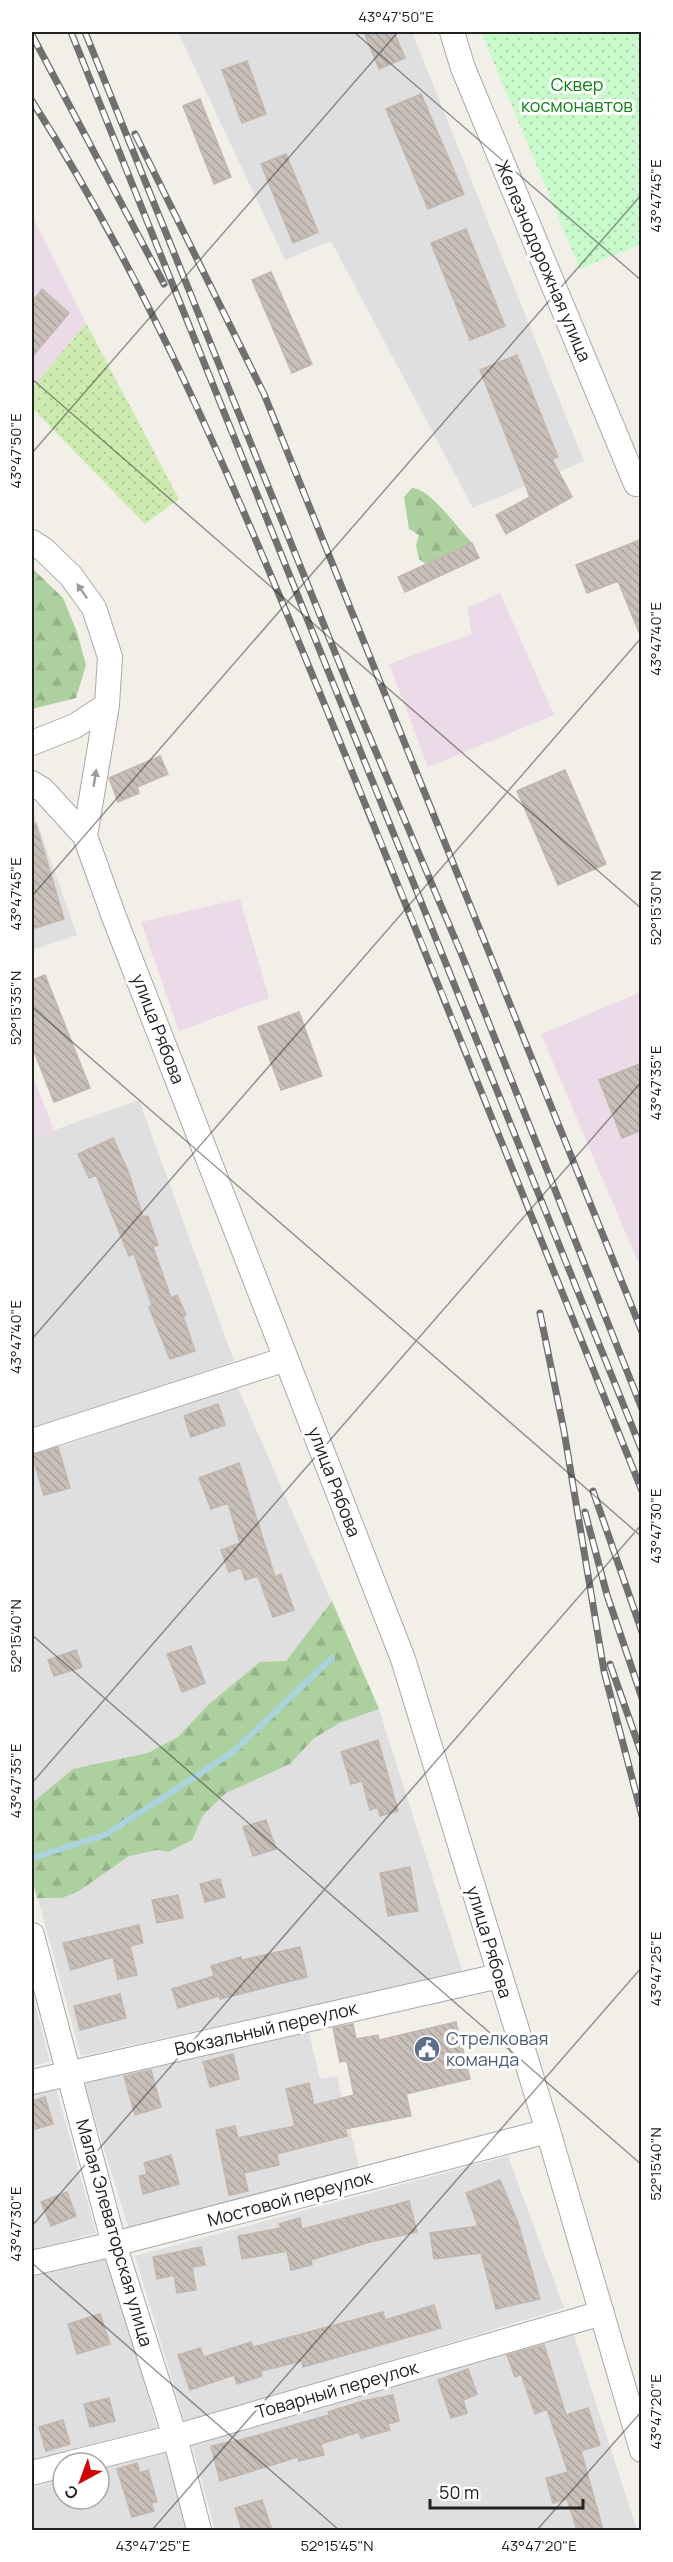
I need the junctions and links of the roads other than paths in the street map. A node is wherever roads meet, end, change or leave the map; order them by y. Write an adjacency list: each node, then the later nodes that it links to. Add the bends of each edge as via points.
1 (452, 32): 2 (street, Железнодорожная улица, via 463,68 636,484)
2 (642, 482)
3 (32, 542): 4 (street, улица Рябова, one-way to 3, via 110,657 94,608 71,576)
4 (107, 705): 5 (street, via 75,726); 7 (street, улица Рябова, one-way to 4)
5 (32, 743)
6 (32, 783): 7 (street)
7 (85, 836): 8 (street, улица Рябова)
8 (286, 1359): 9 (street); 11 (street, улица Рябова, via 402,1659)
9 (32, 1441)
10 (32, 1935): 12 (street, Малая Элеваторская улица)
11 (500, 1976): 12 (street, Вокзальный переулок); 14 (street, улица Рябова)
12 (70, 2073): 13 (street, Вокзальный переулок); 15 (street, Малая Элеваторская улица)
13 (32, 2082)
14 (548, 2131): 15 (street, Мостовой переулок); 17 (street, улица Рябова)
15 (114, 2244): 16 (street, Мостовой переулок); 18 (street, Малая Элеваторская улица)
16 (32, 2263)
17 (602, 2313): 18 (street, Товарный переулок); 19 (street, улица Рябова)
18 (175, 2437): 20 (street, Товарный переулок); 23 (street, Малая Элеваторская улица)
19 (642, 2450)
20 (111, 2453)
21 (51, 2468): 22 (street)
22 (32, 2473)
23 (199, 2530)

